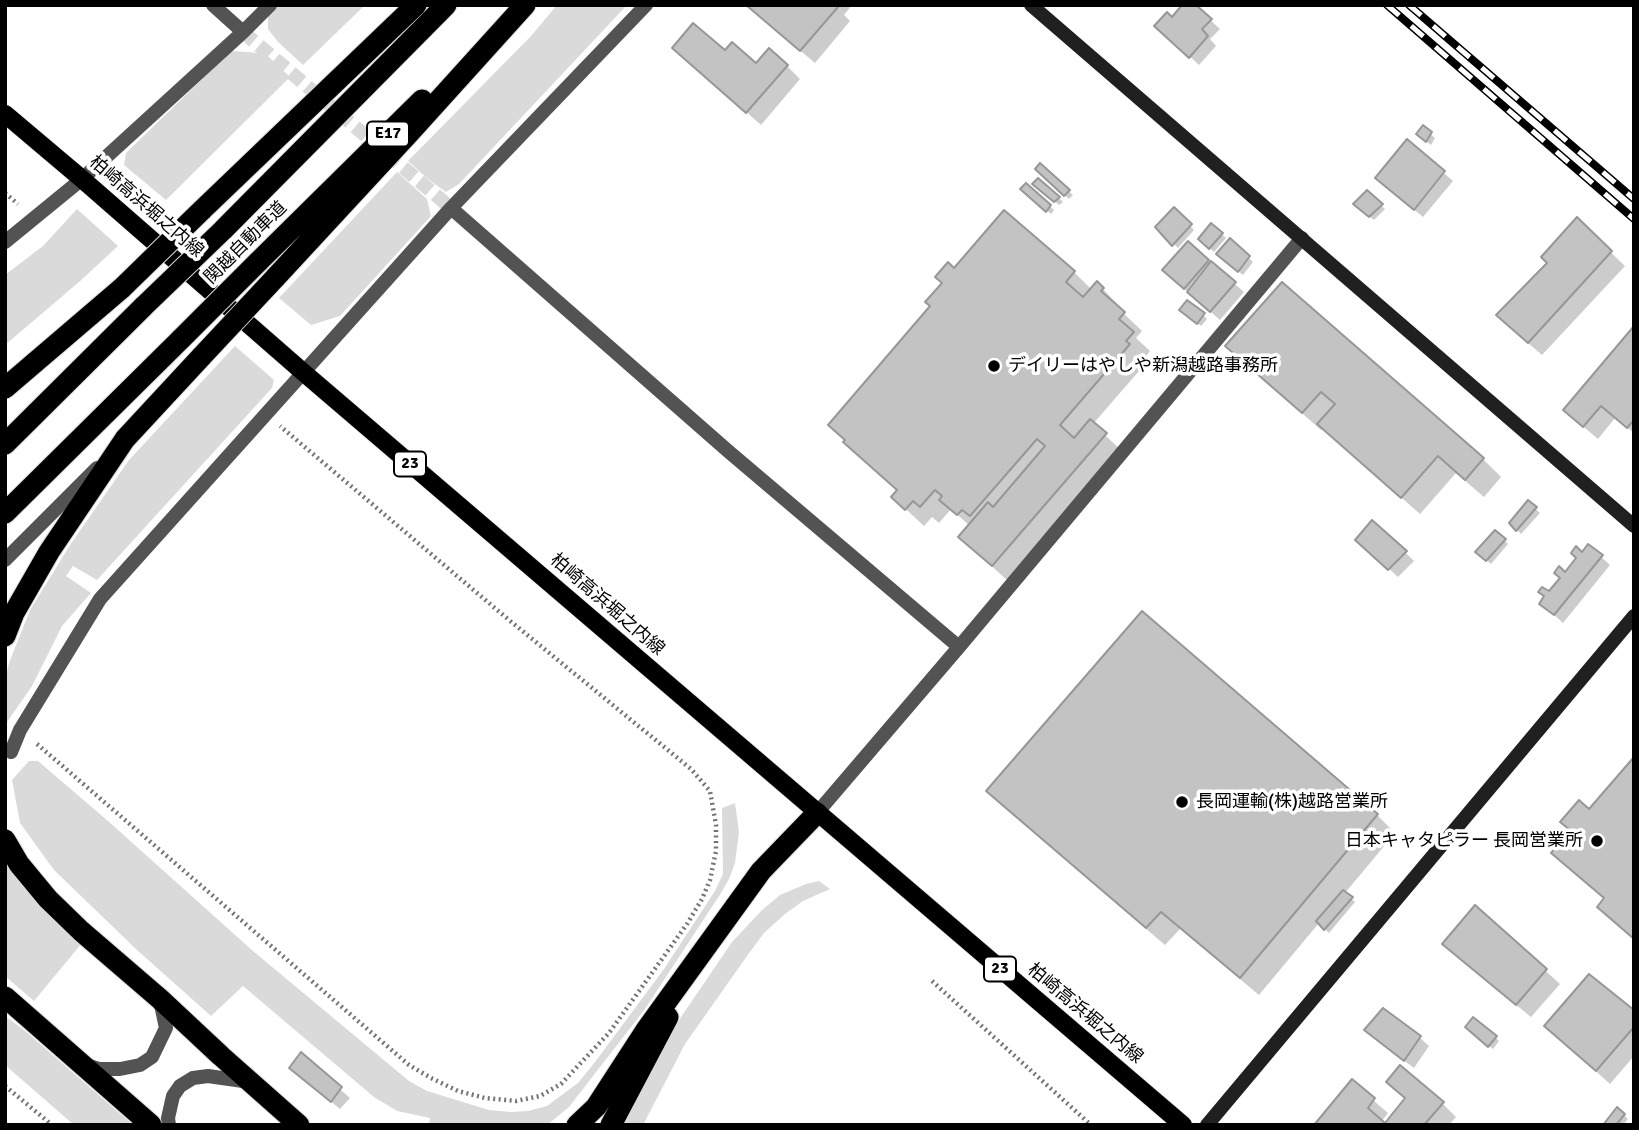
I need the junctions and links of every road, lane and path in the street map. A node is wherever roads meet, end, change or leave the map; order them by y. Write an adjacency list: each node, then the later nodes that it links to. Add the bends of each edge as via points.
1 (213, 5): 9 (street)
2 (270, 5): 9 (street)
3 (416, 5): 16 (highway, bridge, via 122,288)
4 (446, 5): 19 (highway, 関越自動車道 / E17, bridge)
5 (518, 5): 20 (highway, 関越自動車道 / E17, bridge)
6 (525, 5): 18 (highway, bridge)
7 (646, 5): 12 (street)
8 (1031, 5): 13 (street)
9 (243, 32): 11 (street)
10 (5, 114): 11 (main road, 柏崎高浜堀之内線 / 23)
11 (82, 179): 14 (street); 15 (main road, 柏崎高浜堀之内線 / 23)
12 (450, 208): 15 (street); 25 (street)
13 (1302, 238): 21 (street); 25 (street)
14 (5, 242)
15 (303, 372): 17 (street); 28 (main road, 柏崎高浜堀之内線 / 23)
16 (5, 387)
17 (266, 414): 26 (street, via 100,599); 26 (path, via 691,769 710,791 716,851 710,880 687,924 609,1033 561,1084 540,1096 516,1101 485,1098 431,1078 409,1065)
18 (125, 439): 22 (street); 24 (highway, via 49,552)
19 (5, 444)
20 (5, 513)
21 (1634, 526)
22 (5, 560)
23 (1634, 616): 45 (street)
24 (5, 636)
25 (959, 647): 28 (street)
26 (20, 730): 27 (street)
27 (12, 752)
28 (817, 813): 30 (highway, via 761,871); 44 (main road, 柏崎高浜堀之内線 / 23)
29 (5, 840): 33 (highway, via 48,899)
30 (701, 953): 41 (highway, via 596,1107); 42 (highway)
31 (932, 981): 43 (path)
32 (5, 997): 34 (highway)
33 (160, 999): 34 (street, via 166,1028 152,1057 120,1069); 35 (highway)
34 (84, 1065): 38 (highway)
35 (252, 1083): 39 (street, via 193,1078 173,1096); 40 (highway)
36 (5, 1086): 37 (path)
37 (52, 1125)
38 (151, 1125)
39 (169, 1125)
40 (299, 1125)
41 (577, 1125)
42 (611, 1125)
43 (1091, 1125)
44 (1183, 1125)
45 (1206, 1125)

